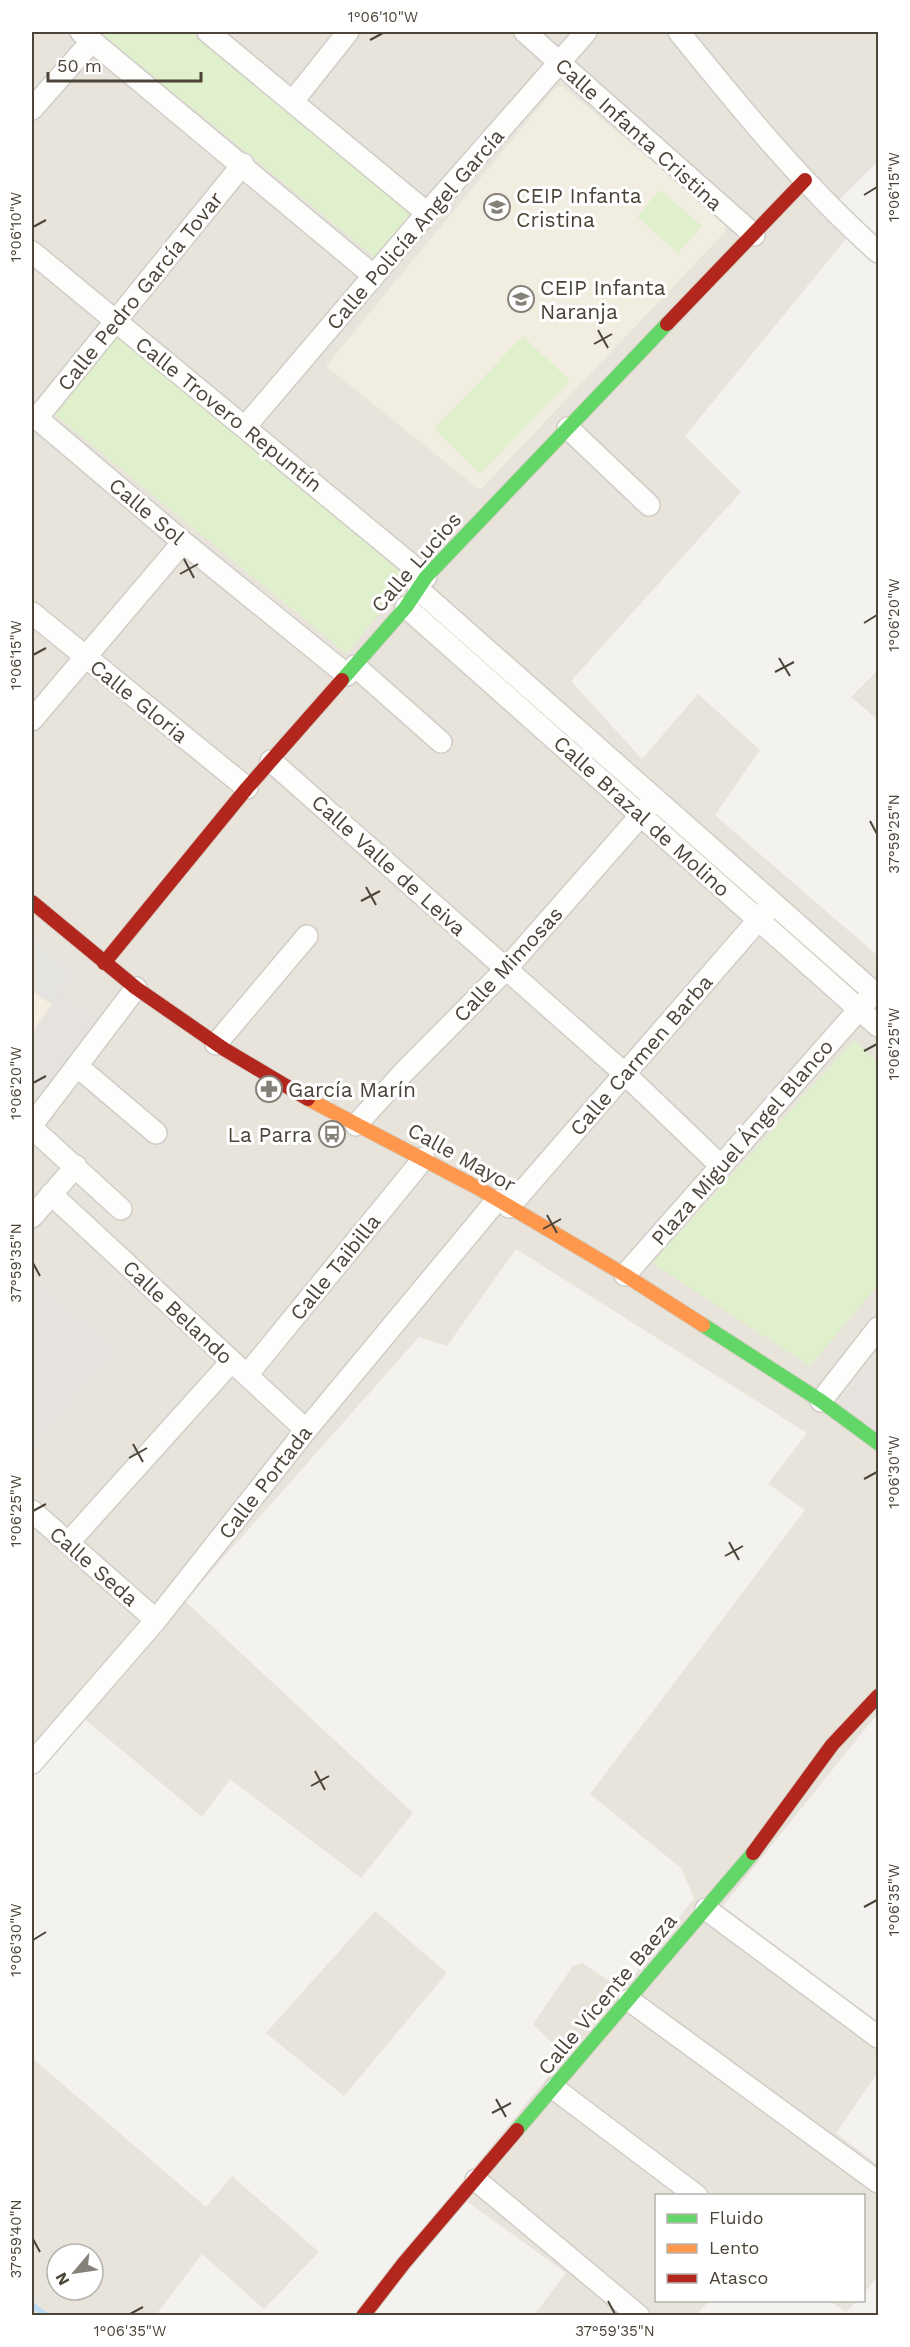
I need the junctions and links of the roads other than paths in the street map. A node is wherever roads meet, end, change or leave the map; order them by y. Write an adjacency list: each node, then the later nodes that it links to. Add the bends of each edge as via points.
1 (208, 32): 8 (street)
2 (348, 32): 8 (street)
3 (525, 32): 7 (street, Calle Infanta Cristina)
4 (586, 32): 7 (street, Calle Policía Angel García)
5 (679, 32): 11 (street, via 761,133)
6 (87, 36): 9 (street); 10 (street)
7 (558, 62): 12 (street, Calle Policía Angel García); 13 (street, Calle Infanta Cristina)
8 (292, 101): 12 (street)
9 (32, 109)
10 (243, 164): 16 (street); 17 (street, Calle Pedro García Tovar)
11 (805, 180): 13 (street, Calle Lucios); 15 (street)
12 (427, 213): 16 (street, Calle Policía Angel García)
13 (754, 236): 20 (street, Calle Lucios)
14 (32, 252): 17 (street, Calle Trovero Repuntín)
15 (879, 252)
16 (374, 276): 19 (street, Calle Policía Angel García)
17 (115, 321): 18 (street, Calle Pedro García Tovar); 19 (street, Calle Trovero Repuntín)
18 (34, 416): 22 (street, Calle Sol)
19 (245, 428): 23 (street, Calle Trovero Repuntín)
20 (568, 428): 21 (street); 23 (street, Calle Lucios)
21 (649, 505)
22 (183, 542): 26 (street); 27 (street, Calle Sol)
23 (422, 583): 24 (street, Calle Lucios); 33 (street, Calle Trovero Repuntín)
24 (406, 607): 27 (street, Calle Lucios); 34 (street, Calle Brazal de Molino)
25 (32, 613): 26 (street, Calle Gloria)
26 (84, 656): 28 (street); 32 (street, Calle Gloria)
27 (351, 670): 30 (street, Calle Sol); 31 (street, Calle Lucios)
28 (38, 698): 29 (street)
29 (32, 720)
30 (441, 742)
31 (271, 761): 32 (street, Calle Lucios); 40 (street, Calle Valle de Leiva)
32 (247, 788): 39 (street, Calle Lucios)
33 (655, 799): 34 (street, Calle Mimosas); 36 (street, Calle Trovero Repuntín)
34 (641, 815): 37 (street, Calle Brazal de Molino); 40 (street, Calle Mimosas)
35 (32, 902): 39 (street, Calle Mayor)
36 (774, 903): 37 (street, Calle Carmen Barba); 42 (street, Calle Trovero Repuntín)
37 (759, 920): 43 (street, Calle Brazal de Molino); 47 (street, Calle Carmen Barba)
38 (308, 936): 45 (street)
39 (104, 963): 41 (street, Calle Mayor)
40 (506, 969): 47 (street, Calle Valle de Leiva); 48 (street, Calle Mimosas)
41 (135, 988): 45 (street, Calle Mayor); 46 (street)
42 (876, 994): 43 (street, Plaza Miguel Ángel Blanco)
43 (859, 1009): 44 (street, Calle Brazal de Molino); 53 (street, Plaza Miguel Ángel Blanco)
44 (879, 1026)
45 (216, 1044): 48 (street, Calle Mayor)
46 (77, 1066): 49 (street); 50 (street)
47 (625, 1074): 53 (street, Calle Valle de Leiva); 55 (street, Calle Carmen Barba)
48 (356, 1125): 51 (street, Calle Mayor)
49 (32, 1127): 52 (street)
50 (156, 1133)
51 (424, 1158): 55 (street, Calle Mayor); 60 (street, Calle Taibilla)
52 (76, 1166): 54 (street); 56 (street)
53 (721, 1166): 58 (street, Plaza Miguel Ángel Blanco)
54 (51, 1194): 57 (street); 60 (street, Calle Belando)
55 (503, 1203): 58 (street, Calle Mayor); 62 (street, Calle Portada)
56 (121, 1209)
57 (32, 1217)
58 (625, 1275): 61 (street, Calle Mayor)
59 (879, 1328): 61 (street)
60 (239, 1368): 62 (street, Calle Belando); 65 (street, Calle Taibilla)
61 (821, 1401): 63 (street, Calle Mayor)
62 (306, 1430): 66 (street, Calle Portada)
63 (879, 1443)
64 (32, 1511): 65 (street, Calle Seda)
65 (68, 1543): 66 (street, Calle Seda)
66 (156, 1620): 68 (street, Calle Portada)
67 (879, 1696): 69 (street, Calle Vicente Baeza, via 832,1745 742,1868)
68 (32, 1763)
69 (706, 1909): 70 (street, Calle Vicente Baeza); 71 (street)
70 (629, 2000): 72 (street, Calle Vicente Baeza); 74 (street)
71 (879, 2037)
72 (555, 2089): 73 (street, Calle Vicente Baeza); 75 (street)
73 (476, 2180): 76 (street, Calle Vicente Baeza); 77 (street)
74 (879, 2182)
75 (694, 2194)
76 (363, 2316)
77 (639, 2316)

